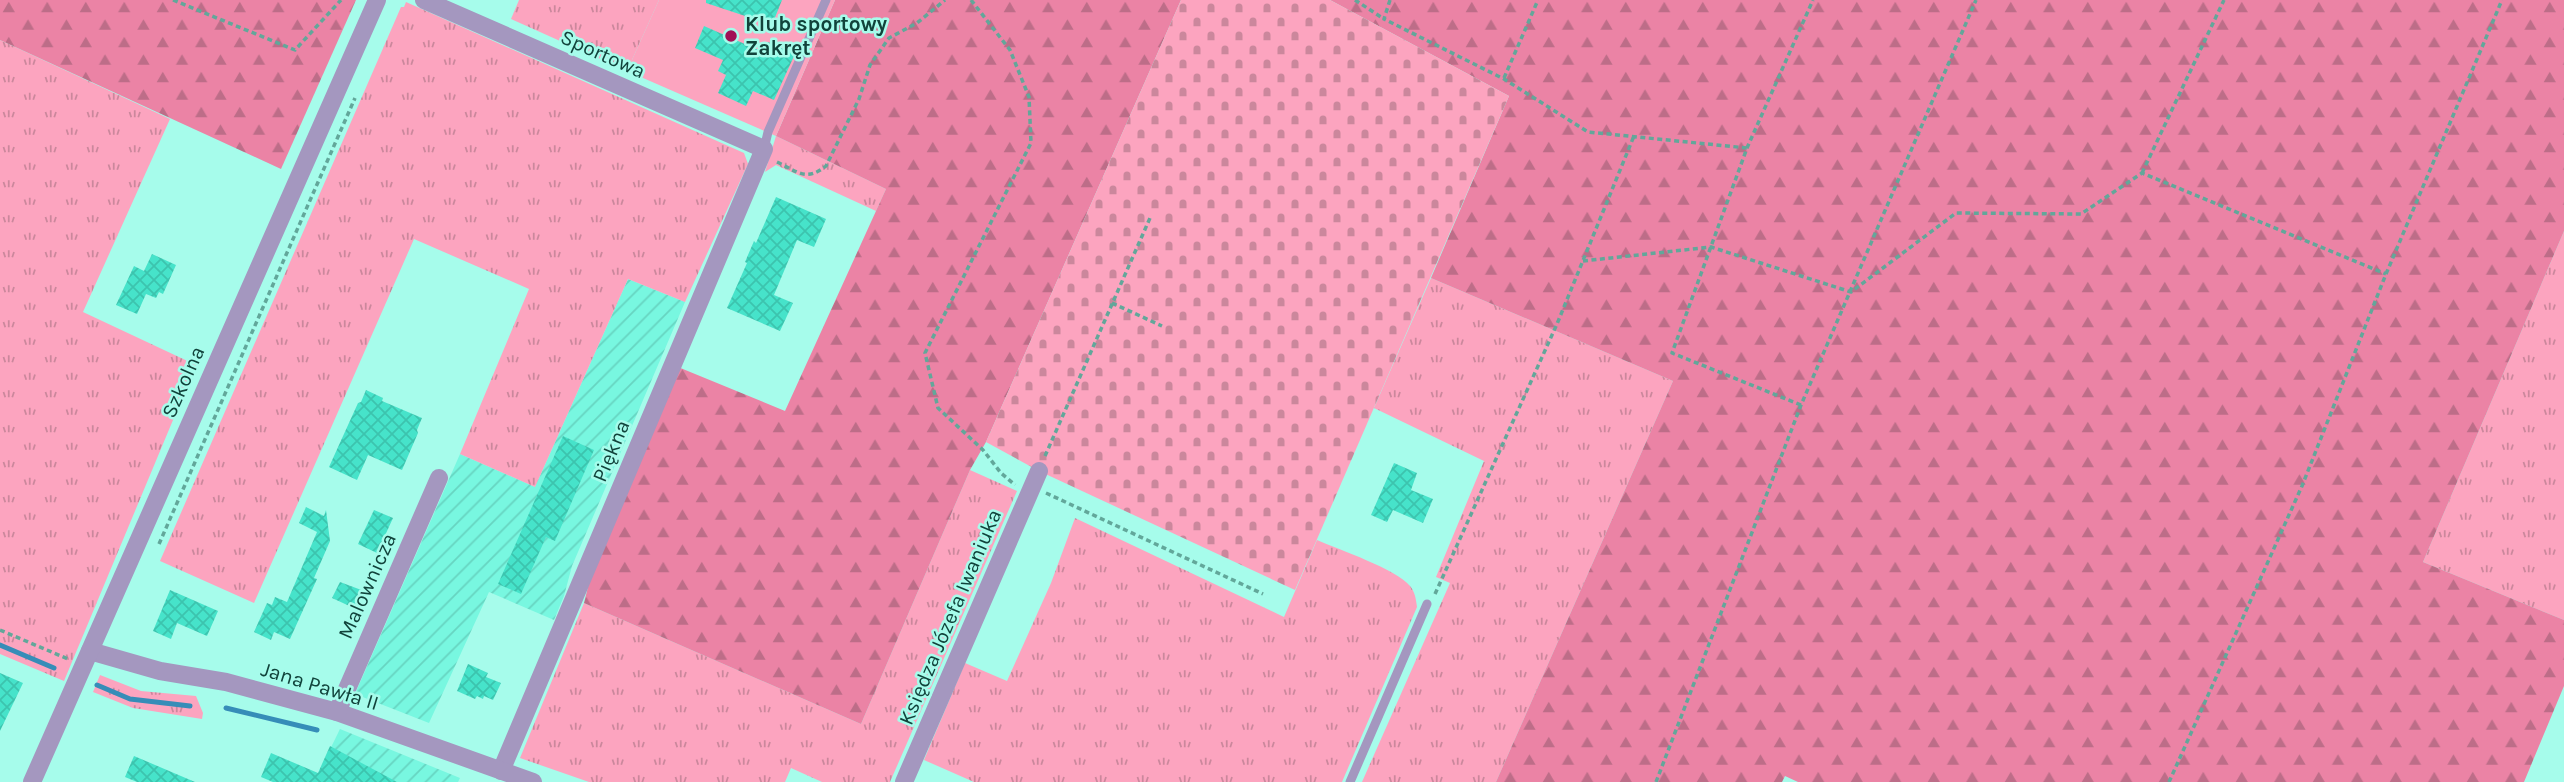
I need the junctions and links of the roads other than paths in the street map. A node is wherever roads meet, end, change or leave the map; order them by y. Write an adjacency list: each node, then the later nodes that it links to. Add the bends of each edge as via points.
1 (377, 0): 8 (street, Szkolna)
2 (424, 0): 4 (street, Sportowa)
3 (826, 0): 4 (lane)
4 (764, 149): 10 (street, Piękna)
5 (439, 478): 9 (street, Malownicza)
6 (1033, 485): 13 (street, Księdza Józefa Iwaniuka)
7 (1427, 604): 14 (lane)
8 (86, 658): 9 (street, Jana Pawła II, via 226,681); 11 (street, Szkolna)
9 (337, 712): 10 (street, Jana Pawła II)
10 (501, 771): 12 (street, Jana Pawła II)
11 (32, 782)
12 (533, 782)
13 (904, 782)
14 (1350, 782)

